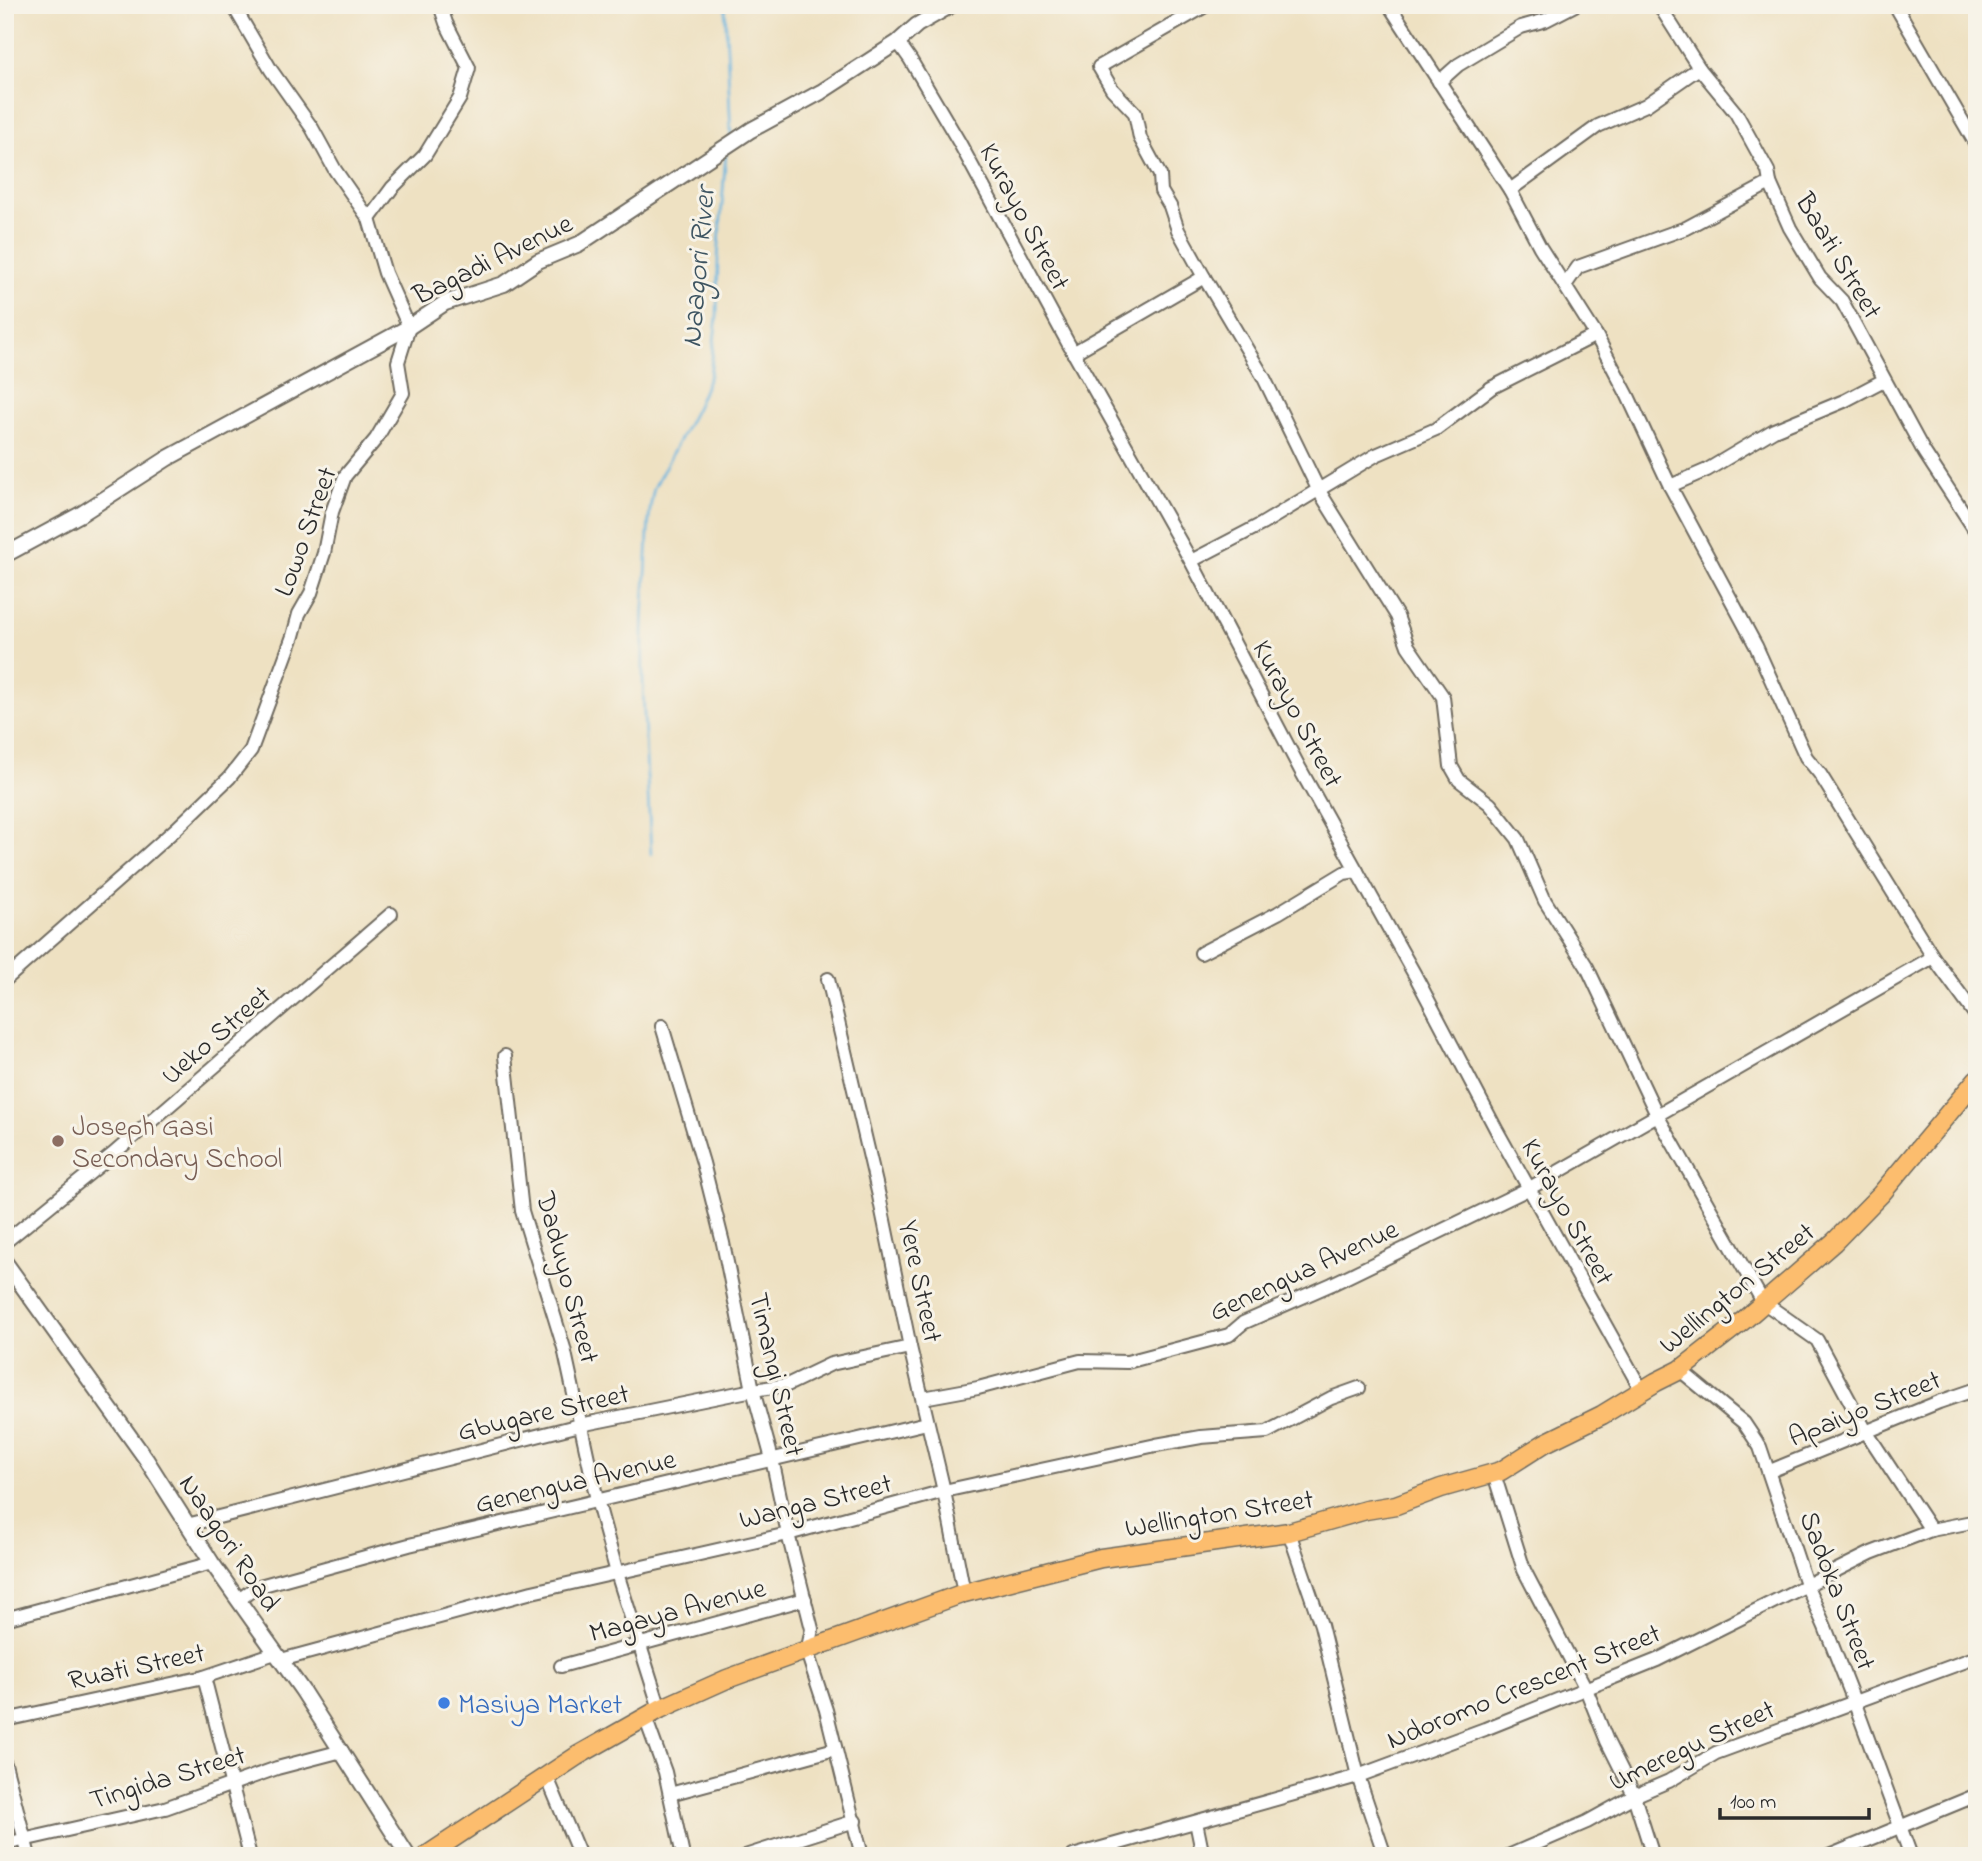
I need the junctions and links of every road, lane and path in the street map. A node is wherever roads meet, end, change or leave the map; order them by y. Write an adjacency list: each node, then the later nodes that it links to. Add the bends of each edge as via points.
1 (233, 5): 15 (street)
2 (440, 5): 15 (street, via 470,68 460,98 425,155)
3 (952, 5): 9 (street, Bagadi Avenue)
4 (1207, 5): 16 (street, via 1100,67 1112,89 1135,113 1140,138 1160,175 1161,191)
5 (1389, 5): 11 (street)
6 (1575, 5): 11 (street, via 1521,27)
7 (1658, 5): 10 (street, Baati Street)
8 (1895, 5): 12 (street)
9 (898, 42): 18 (street, Bagadi Avenue, via 751,130 579,244 538,261 504,284 444,303); 20 (street, Kurayo Street, via 971,164)
10 (1699, 68): 13 (street, Baati Street, via 1736,113); 14 (street, via 1646,105 1598,126)
11 (1438, 82): 14 (street)
12 (1977, 146)
13 (1770, 183): 17 (street, via 1686,228 1578,267); 21 (street, Baati Street, via 1790,228 1819,278 1842,301)
14 (1510, 190): 17 (street)
15 (369, 219): 18 (street, via 385,273)
16 (1204, 277): 20 (street); 23 (street, via 1264,378)
17 (1566, 284): 19 (street)
18 (409, 327): 25 (street, Bagadi Avenue, via 168,458 81,514); 32 (street, Lowo Street, via 398,362 403,393 376,439 345,476 311,593 299,614 251,750 186,820)
19 (1596, 335): 22 (street); 23 (street, via 1491,388 1436,429 1376,454)
20 (1073, 353): 26 (street, Kurayo Street)
21 (1884, 380): 22 (street, via 1774,430); 24 (street, Baati Street)
22 (1670, 486): 30 (street, via 1756,646 1806,757)
23 (1319, 491): 26 (street); 37 (street, via 1397,616 1408,646 1443,697 1451,766 1459,780 1490,804 1518,839 1545,901 1587,967)
24 (1977, 533)
25 (5, 555)
26 (1191, 561): 27 (street, Kurayo Street)
27 (1357, 871): 29 (street, via 1344,873); 38 (street, Kurayo Street)
28 (391, 914): 39 (street, Ueko Street)
29 (1202, 953)
30 (1933, 957): 33 (street); 37 (street, Genengua Avenue)
31 (828, 979): 42 (street, Yere Street)
32 (5, 980)
33 (1977, 1017)
34 (662, 1026): 46 (street, Timangi Street, via 703,1163)
35 (505, 1056): 50 (street, Daduyo Street, via 522,1211 564,1348)
36 (1977, 1079): 41 (main road, Wellington Street, via 1881,1194 1834,1242)
37 (1658, 1117): 38 (street, Genengua Avenue); 41 (street)
38 (1530, 1188): 47 (street, Kurayo Street); 48 (street, Genengua Avenue, via 1243,1323 1229,1335 1127,1362 1080,1361)
39 (5, 1242)
40 (5, 1262): 58 (street, Naagori Road, via 146,1459)
41 (1763, 1302): 43 (main road, Wellington Street); 51 (street, via 1817,1340)
42 (910, 1347): 46 (street, Gbugare Street, via 831,1364 787,1385); 48 (street, Yere Street)
43 (1680, 1370): 47 (main road, Wellington Street); 53 (street, Sadoka Street, via 1744,1423)
44 (1359, 1388): 55 (street, Wanga Street, via 1267,1432 1156,1445)
45 (1977, 1389): 51 (street, Apaiyo Street)
46 (753, 1390): 50 (street, Gbugare Street); 52 (street, Timangi Street)
47 (1642, 1391): 54 (main road, Wellington Street)
48 (923, 1398): 49 (street, Yere Street)
49 (927, 1423): 52 (street, Genengua Avenue); 55 (street, Yere Street)
50 (580, 1425): 56 (street, Daduyo Street); 58 (street, Gbugare Street)
51 (1867, 1433): 53 (street, Apaiyo Street); 59 (street)
52 (772, 1459): 56 (street, Genengua Avenue); 61 (street, Timangi Street)
53 (1770, 1471): 64 (street, Sadoka Street)
54 (1494, 1474): 60 (main road, Wellington Street); 75 (street, via 1524,1570)
55 (944, 1492): 61 (street, Wanga Street); 65 (street, Yere Street)
56 (597, 1500): 63 (street, Daduyo Street); 67 (street, Genengua Avenue, via 268,1583)
57 (1977, 1521): 59 (street, Ndoromo Crescent Street)
58 (187, 1525): 62 (street, Naagori Road)
59 (1931, 1530): 64 (street, Ndoromo Crescent Street)
60 (1289, 1532): 65 (main road, Wellington Street, via 1101,1558); 82 (street, via 1321,1625)
61 (788, 1534): 63 (street, Wanga Street); 66 (street, Timangi Street)
62 (212, 1563): 67 (street, Naagori Road); 68 (street)
63 (617, 1573): 69 (street, Daduyo Street); 71 (street, Wanga Street)
64 (1806, 1584): 75 (street, Ndoromo Crescent Street, via 1669,1654); 76 (street, Sadoka Street)
65 (964, 1593): 70 (main road, Wellington Street)
66 (806, 1599): 69 (street, Magaya Avenue); 70 (street, Timangi Street, via 812,1629)
67 (239, 1600): 71 (street, Naagori Road)
68 (5, 1619)
69 (639, 1646): 73 (street, Magaya Avenue); 77 (street, Daduyo Street)
70 (807, 1652): 77 (main road, Wellington Street, via 727,1679); 79 (street, Timangi Street)
71 (278, 1657): 74 (street, Ruati Street); 80 (street, Naagori Road)
72 (1977, 1657): 76 (street, Umeregu Street)
73 (561, 1666)
74 (204, 1677): 78 (street, Ruati Street); 84 (street)
75 (1586, 1689): 82 (street, Ndoromo Crescent Street); 86 (street)
76 (1854, 1701): 86 (street, Umeregu Street, via 1716,1753 1669,1782); 90 (street, Sadoka Street)
77 (652, 1713): 83 (main road, Wellington Street); 85 (street, Daduyo Street)
78 (5, 1720)
79 (835, 1749): 85 (street); 88 (street, Timangi Street)
80 (342, 1751): 84 (street, Tingida Street); 95 (street, Naagori Road)
81 (5, 1765): 91 (street)
82 (1358, 1776): 89 (street, Ndoromo Crescent Street); 103 (street)
83 (547, 1777): 96 (main road, Wellington Street); 97 (street)
84 (232, 1784): 91 (street, Tingida Street, via 165,1808); 94 (street)
85 (670, 1794): 98 (street, Daduyo Street)
86 (1634, 1796): 104 (street, Umeregu Street); 105 (street)
87 (1977, 1796): 90 (street)
88 (855, 1821): 99 (street); 100 (street, Timangi Street)
89 (1196, 1822): 101 (street, Ndoromo Crescent Street); 102 (street)
90 (1900, 1827): 106 (street); 107 (street, Sadoka Street)
91 (24, 1839): 92 (street, Tingida Street); 93 (street)
92 (5, 1844)
93 (29, 1856)
94 (250, 1856)
95 (408, 1856)
96 (426, 1856)
97 (580, 1856)
98 (683, 1856)
99 (745, 1856)
100 (862, 1856)
101 (1073, 1856)
102 (1203, 1856)
103 (1385, 1856)
104 (1508, 1856)
105 (1653, 1856)
106 (1829, 1856)
107 (1911, 1856)

